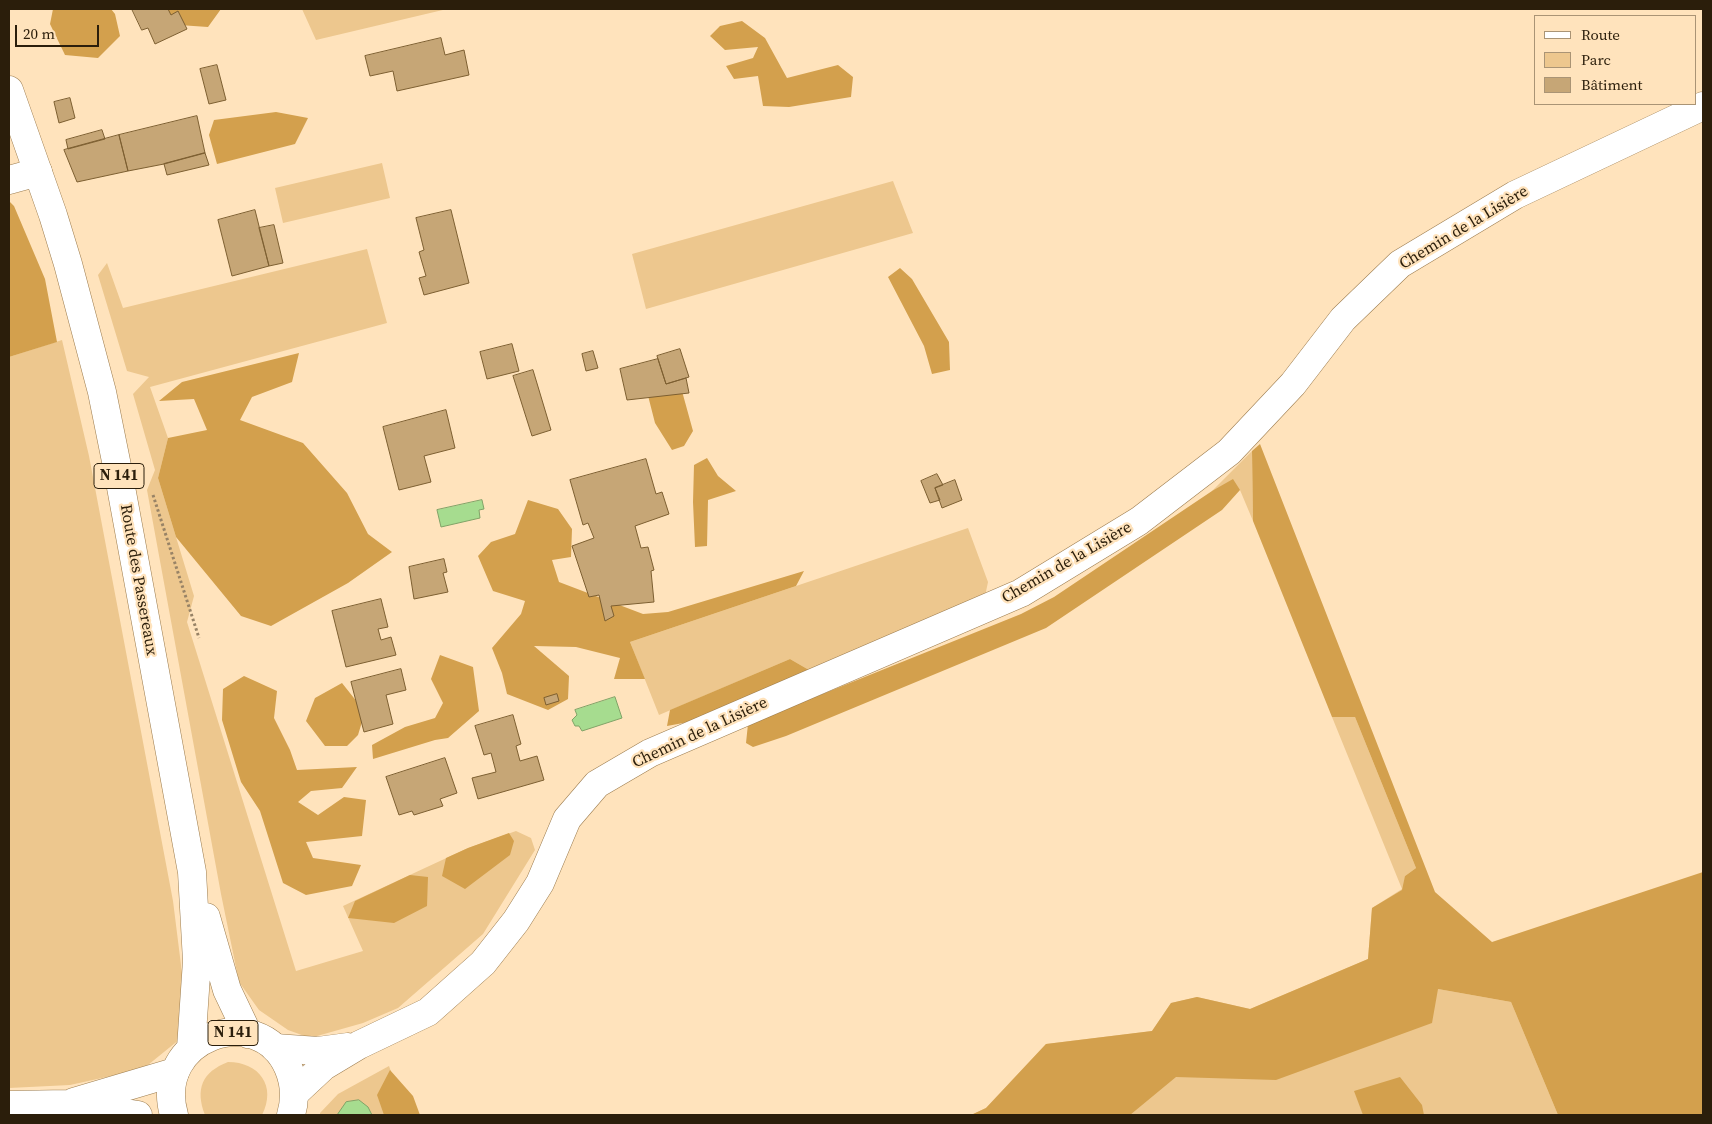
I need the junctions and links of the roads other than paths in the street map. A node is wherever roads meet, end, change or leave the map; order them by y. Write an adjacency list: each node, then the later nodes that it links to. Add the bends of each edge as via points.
1 (9, 90): 3 (street, Route des Passereaux / N 141)
2 (1703, 106): 7 (street, Chemin de la Lisière, via 1515,195 1400,264 1343,319 1293,384 1229,452 1123,531 1021,593 650,753 597,784 567,820 540,883 516,921 483,963 428,1012)
3 (38, 172): 4 (street); 5 (street, Route des Passereaux / N 141, via 68,264 102,392)
4 (9, 180)
5 (192, 872): 6 (street, Route des Passereaux / N 141, via 226,990); 8 (street, Route des Passereaux / N 141, via 197,961)
6 (248, 1034): 8 (street, N 141, via 227,1032 214,1035); 9 (street, N 141)
7 (359, 1045): 9 (street, Chemin de la Lisière, via 318,1051); 13 (street, Chemin de la Lisière, via 324,1066)
8 (191, 1048): 10 (street, N 141)
9 (275, 1048): 13 (street, N 141, via 292,1077)
10 (175, 1072): 11 (street); 15 (street, N 141, via 171,1086)
11 (68, 1104): 12 (street); 14 (street)
12 (9, 1105)
13 (292, 1110)
14 (138, 1115)
15 (174, 1115)

